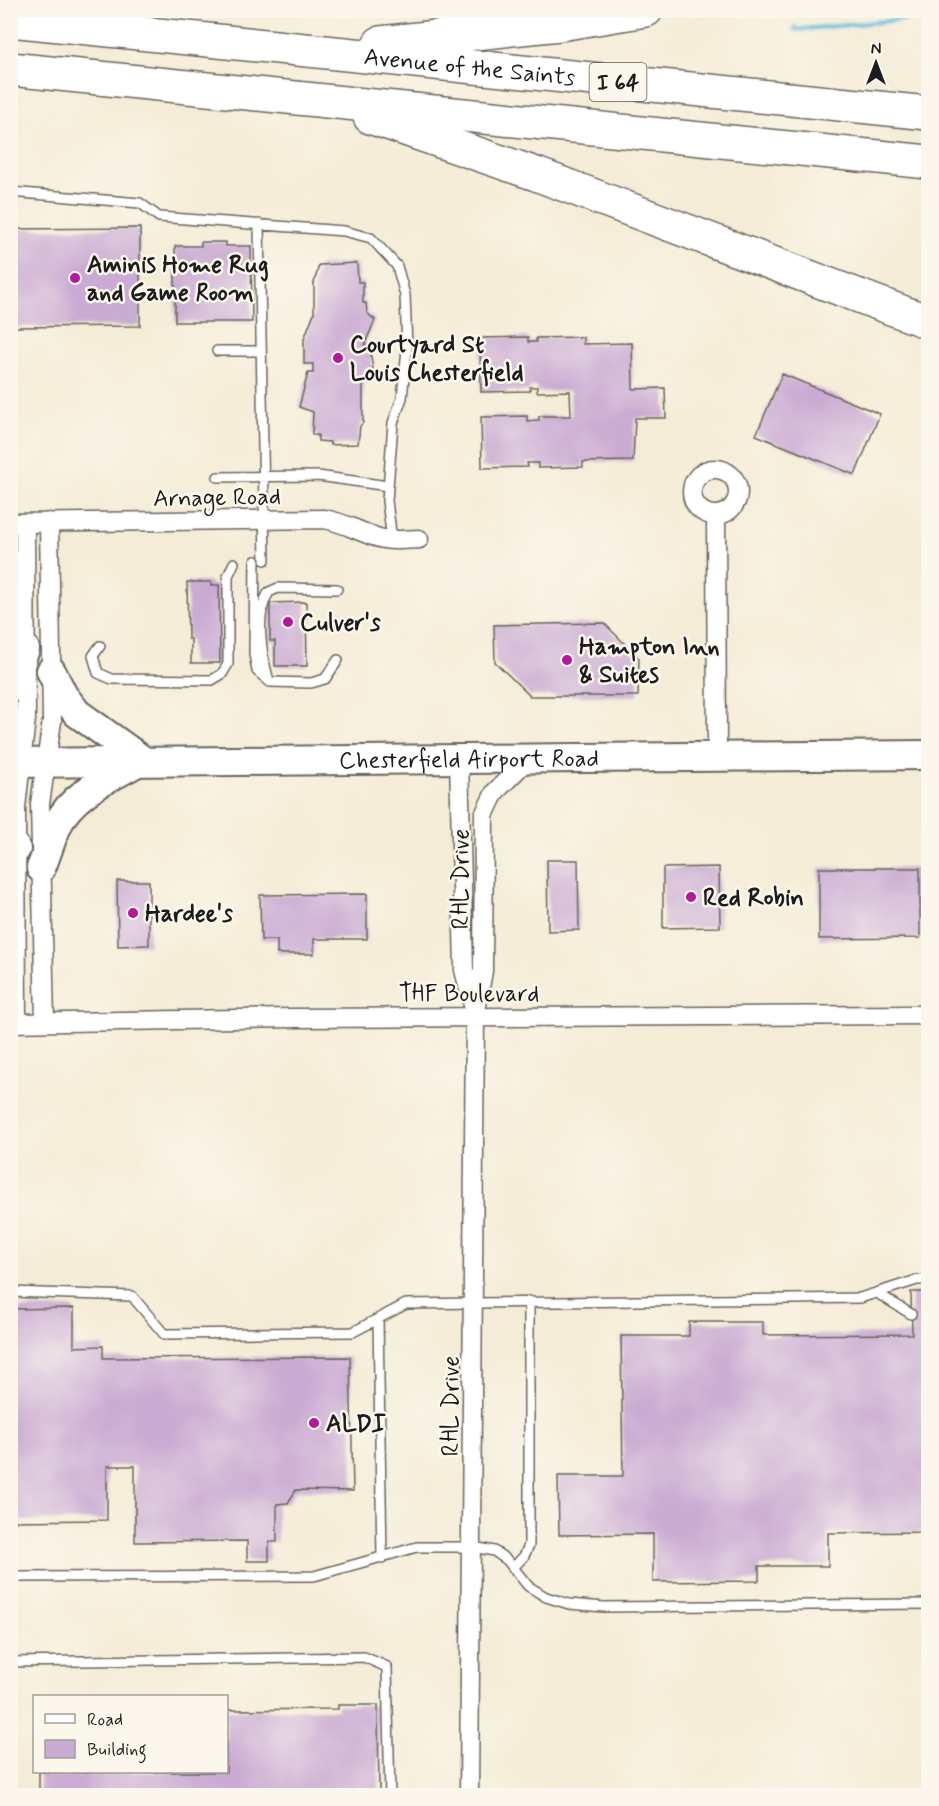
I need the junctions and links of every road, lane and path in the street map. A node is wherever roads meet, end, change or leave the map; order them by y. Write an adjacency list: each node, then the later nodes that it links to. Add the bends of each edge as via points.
1 (646, 10): 3 (highway, via 560,24)
2 (10, 20): 3 (highway, Avenue of the Saints / I 64)
3 (307, 50): 6 (highway, Avenue of the Saints / I 64)
4 (10, 69): 5 (highway, Avenue of the Saints / I 64)
5 (330, 101): 7 (highway, Avenue of the Saints / I 64); 10 (highway)
6 (928, 114)
7 (928, 162)
8 (10, 192): 9 (lane, via 140,203 159,217)
9 (259, 224): 12 (lane); 15 (lane, via 344,231 371,238 397,266 405,295 407,349 402,398 393,423)
10 (928, 322)
11 (217, 351): 12 (lane)
12 (261, 351): 13 (lane)
13 (263, 476): 14 (lane); 15 (lane, via 318,476); 17 (lane)
14 (218, 477)
15 (388, 486): 21 (lane)
16 (716, 515): 31 (street)
17 (263, 520): 18 (street, Arnage Road); 21 (street, Arnage Road, via 343,522 374,537); 28 (lane, via 254,654 257,671)
18 (49, 522): 19 (street, Arnage Road); 27 (street)
19 (18, 523): 25 (street)
20 (419, 539): 21 (street, Arnage Road)
21 (392, 540)
22 (234, 563): 24 (lane, via 228,576 228,664 222,674 212,680 112,679 98,673 93,656)
23 (336, 589): 28 (lane, via 278,588 269,592 262,607 263,658)
24 (100, 646)
25 (25, 649): 29 (main road); 35 (street)
26 (338, 660): 28 (lane, via 325,679 311,683)
27 (51, 671): 34 (main road, via 77,712); 35 (street, via 52,721)
28 (270, 682)
29 (10, 687)
30 (928, 755): 31 (main road, Chesterfield Airport Road)
31 (717, 756): 33 (main road, Chesterfield Airport Road)
32 (459, 758): 33 (main road, Chesterfield Airport Road); 34 (main road, Chesterfield Airport Road); 39 (street, RHL Drive, via 464,970)
33 (529, 758): 39 (street, RHL Drive, via 495,792 484,815 483,971)
34 (141, 759): 35 (main road, Chesterfield Airport Road); 37 (main road, via 69,807 58,823)
35 (26, 762): 36 (street); 37 (street, via 40,804)
36 (13, 844): 41 (street)
37 (41, 868): 40 (street)
38 (928, 1015): 39 (street, THF Boulevard)
39 (475, 1016): 40 (street, THF Boulevard); 46 (street, RHL Drive)
40 (45, 1022): 41 (street, THF Boulevard)
41 (14, 1023)
42 (928, 1280): 44 (lane)
43 (10, 1292): 48 (lane, via 132,1296 164,1334 353,1332)
44 (877, 1293): 45 (lane, via 860,1298); 47 (lane)
45 (529, 1301): 46 (lane); 51 (lane, via 529,1545)
46 (474, 1302): 48 (lane, via 406,1304); 49 (street, RHL Drive)
47 (911, 1314)
48 (378, 1319): 50 (lane)
49 (473, 1547): 50 (lane, via 417,1547); 51 (lane, via 494,1551); 56 (street, RHL Drive)
50 (382, 1558): 52 (lane, via 314,1576)
51 (513, 1568): 53 (lane, via 528,1586 569,1604)
52 (10, 1577)
53 (928, 1604)
54 (10, 1662): 55 (lane, via 364,1657 387,1666)
55 (390, 1796)
56 (470, 1796)

